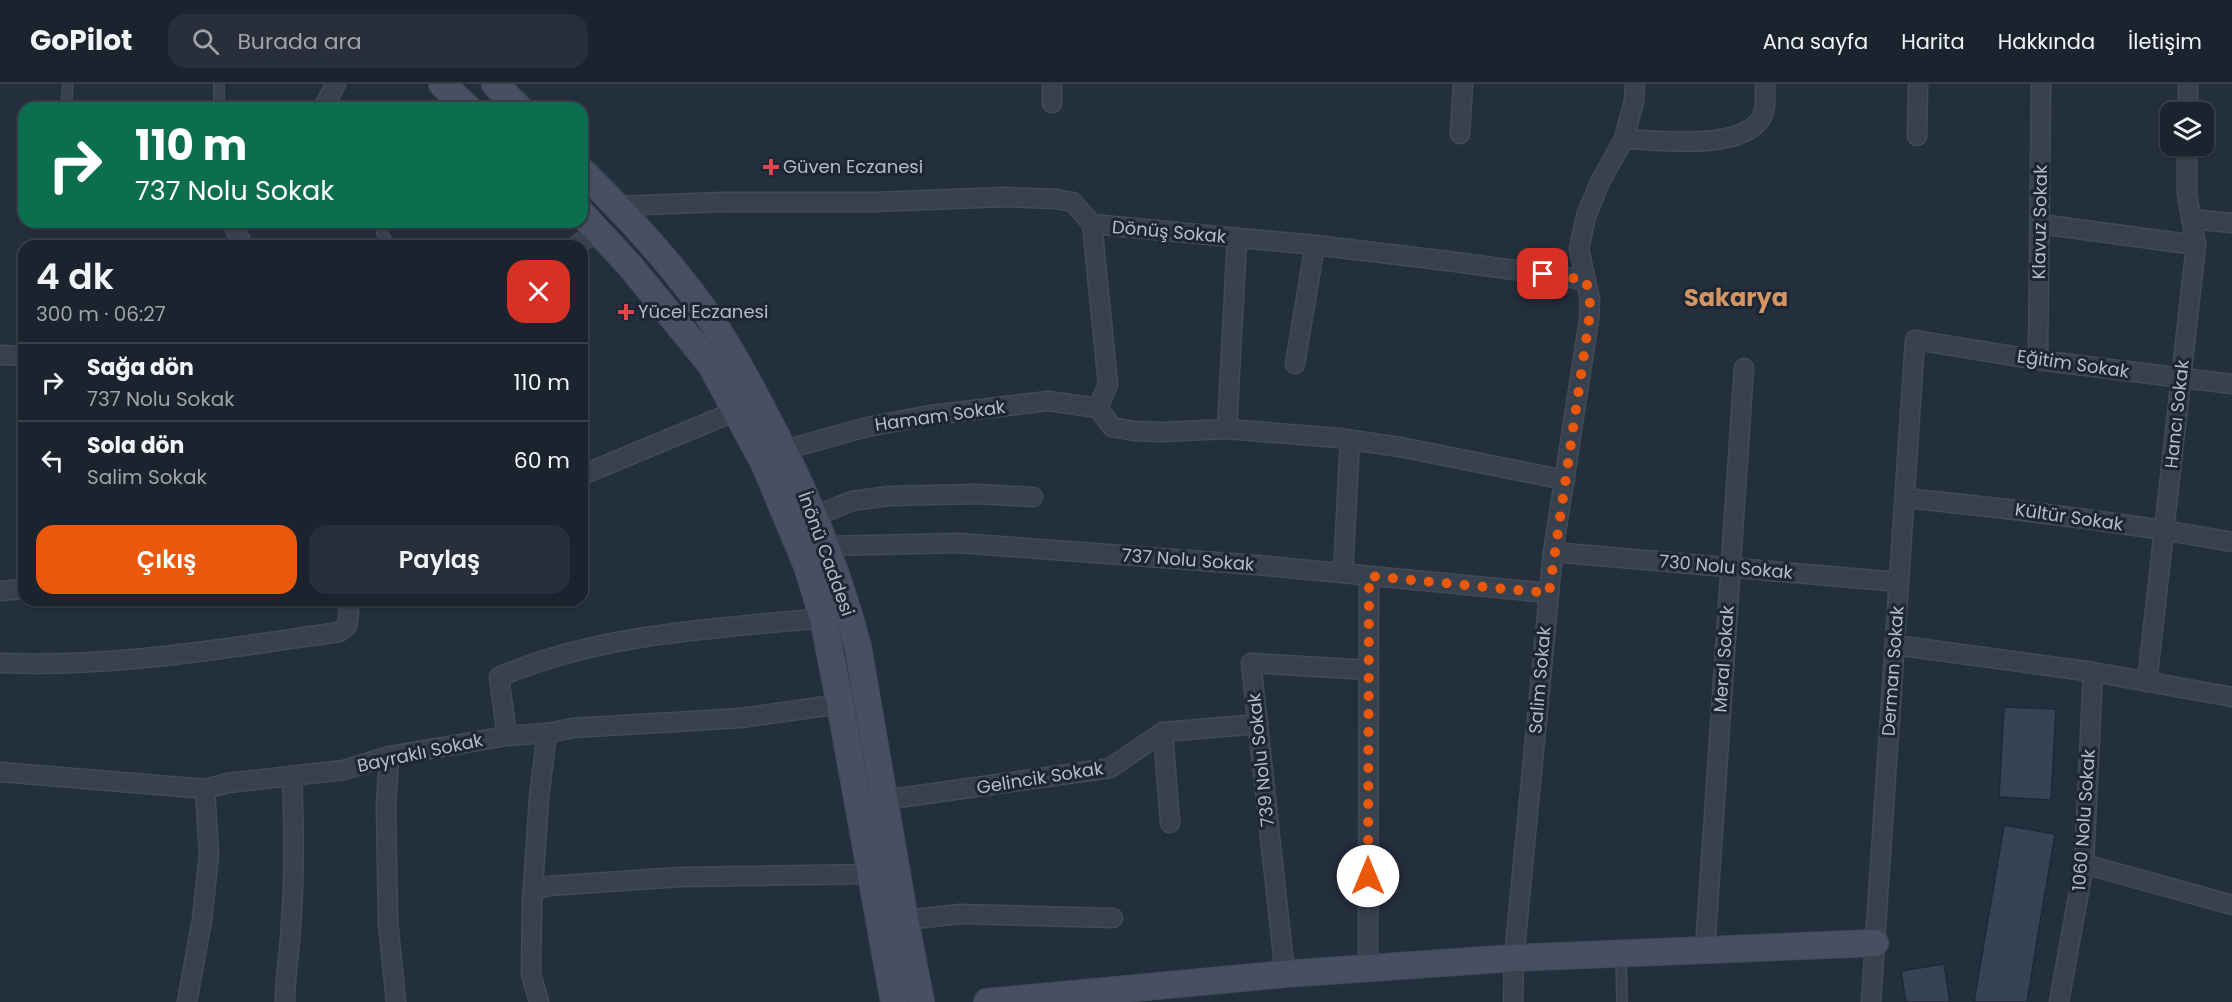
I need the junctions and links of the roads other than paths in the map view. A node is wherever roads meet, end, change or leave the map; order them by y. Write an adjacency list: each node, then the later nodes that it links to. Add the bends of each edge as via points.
1 (68, 84): 13 (lane)
2 (219, 84): 14 (lane)
3 (336, 84): 15 (street)
4 (442, 84): 16 (main road)
5 (495, 84): 17 (main road)
6 (1052, 84): 19 (street)
7 (1463, 84): 20 (street)
8 (1635, 84): 22 (street, Salim Sokak)
9 (1765, 84): 22 (street, via 1762,119 1733,136 1691,143)
10 (1917, 84): 21 (street)
11 (2041, 84): 30 (street, Klavuz Sokak)
12 (2188, 84): 18 (street)
13 (66, 102)
14 (219, 102)
15 (326, 102)
16 (462, 102)
17 (513, 102)
18 (2188, 102)
19 (1052, 103)
20 (1460, 134)
21 (1917, 136)
22 (1624, 139): 34 (street, Salim Sokak, via 1586,216 1580,249)
23 (2187, 156): 26 (street, Hancı Sokak)
24 (588, 177): 25 (main road, İnönü Caddesi)
25 (617, 206): 29 (street, Dönüş Sokak, via 1006,197 1073,202); 47 (main road, İnönü Caddesi, via 702,307 741,368)
26 (2191, 219): 28 (street); 33 (street, Hancı Sokak)
27 (590, 222): 44 (main road, İnönü Caddesi, via 711,364)
28 (2232, 223)
29 (1092, 224): 31 (street, Dönüş Sokak); 43 (street, via 1108,384)
30 (2040, 224): 33 (street); 38 (street, Klavuz Sokak)
31 (1237, 238): 32 (street, Dönüş Sokak); 45 (street)
32 (1315, 245): 34 (street, Dönüş Sokak); 39 (street)
33 (2196, 245): 41 (street, Hancı Sokak)
34 (1586, 280): 49 (street, Salim Sokak, via 1589,320)
35 (1915, 340): 38 (street, Eğitim Sokak); 51 (street, Derman Sokak)
36 (0, 355): 37 (street)
37 (18, 356)
38 (2038, 360): 41 (street, Eğitim Sokak)
39 (1295, 364)
40 (1744, 368): 57 (street, Meral Sokak)
41 (2181, 378): 42 (street, Eğitim Sokak); 53 (street, Hancı Sokak)
42 (2232, 384)
43 (1098, 408): 45 (street, via 1112,427 1134,431); 47 (street, Hamam Sokak, via 1048,401 931,415 867,427)
44 (736, 411): 48 (street); 65 (main road, İnönü Caddesi, via 786,514)
45 (1227, 429): 46 (street)
46 (1350, 440): 49 (street); 58 (street)
47 (784, 450): 52 (main road, İnönü Caddesi)
48 (588, 473)
49 (1565, 480): 56 (street, Salim Sokak)
50 (1033, 497): 52 (street, via 889,496 852,501)
51 (1905, 498): 53 (street, Kültür Sokak); 60 (street, Derman Sokak)
52 (815, 516): 55 (main road, İnönü Caddesi)
53 (2164, 530): 54 (street, Kültür Sokak); 70 (street, Hancı Sokak)
54 (2232, 542)
55 (826, 546): 58 (street, 737 Nolu Sokak, via 959,543); 81 (main road, İnönü Caddesi, via 858,647)
56 (1553, 552): 57 (street, 730 Nolu Sokak); 63 (street, Salim Sokak)
57 (1731, 568): 60 (street, 730 Nolu Sokak); 90 (street, Meral Sokak)
58 (1343, 573): 59 (street, 737 Nolu Sokak)
59 (1369, 576): 63 (street, 737 Nolu Sokak); 68 (street)
60 (1899, 582): 66 (street, Derman Sokak)
61 (18, 590): 62 (street)
62 (0, 591)
63 (1549, 593): 92 (street, Salim Sokak)
64 (348, 606): 67 (street, via 347,626 339,632 188,654 42,665)
65 (823, 618): 72 (main road, İnönü Caddesi); 76 (street, via 664,635 573,651 530,664 499,677)
66 (1895, 645): 69 (street); 89 (street, Derman Sokak)
67 (0, 663)
68 (1369, 670): 73 (street, 739 Nolu Sokak, via 1251,663); 93 (street)
69 (2093, 672): 70 (street); 83 (street, 1060 Nolu Sokak)
70 (2147, 682): 71 (street)
71 (2232, 697)
72 (840, 704): 75 (street, Bayraklı Sokak, via 741,718); 84 (main road, İnönü Caddesi)
73 (1258, 724): 74 (street, Gelincik Sokak); 94 (street, 739 Nolu Sokak)
74 (1163, 732): 81 (street, Gelincik Sokak, via 1110,768); 82 (street)
75 (547, 733): 76 (street, Bayraklı Sokak); 85 (street)
76 (507, 736): 77 (street, Bayraklı Sokak)
77 (389, 756): 79 (street, Bayraklı Sokak, via 344,770); 97 (street, via 387,922)
78 (0, 772): 80 (street, Bayraklı Sokak)
79 (292, 776): 80 (street, Bayraklı Sokak); 96 (street, via 294,837)
80 (205, 789): 95 (street, via 209,855)
81 (884, 800): 88 (main road, İnönü Caddesi)
82 (1170, 823)
83 (2084, 864): 86 (street); 105 (street, 1060 Nolu Sokak)
84 (871, 874): 85 (street, via 680,877); 99 (main road, İnönü Caddesi)
85 (532, 890): 98 (street, via 531,974)
86 (2232, 905)
87 (1113, 918): 88 (street, via 960,914)
88 (904, 920): 100 (main road, İnönü Caddesi)
89 (1875, 943): 90 (main road); 104 (street, Derman Sokak)
90 (1705, 950): 91 (main road)
91 (1620, 954): 92 (main road); 103 (lane)
92 (1514, 958): 93 (main road); 102 (street, Salim Sokak)
93 (1368, 968): 94 (main road)
94 (1285, 974): 101 (main road)
95 (188, 1002)
96 (285, 1002)
97 (396, 1002)
98 (539, 1002)
99 (894, 1002)
100 (921, 1002)
101 (987, 1002)
102 (1513, 1002)
103 (1622, 1002)
104 (1871, 1002)
105 (2059, 1002)

